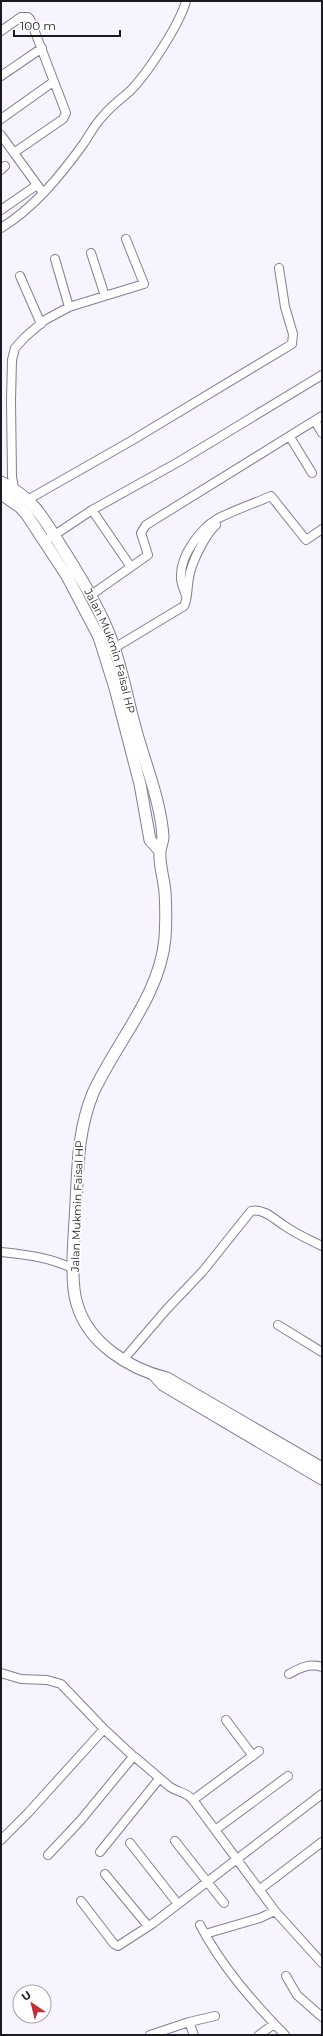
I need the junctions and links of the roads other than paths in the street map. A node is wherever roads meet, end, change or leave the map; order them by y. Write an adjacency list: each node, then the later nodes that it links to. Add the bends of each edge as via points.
1 (186, 1): 10 (street, via 177,25 149,67 130,91 102,116 84,143)
2 (1, 31): 3 (street, via 21,17 28,17)
3 (42, 48): 4 (street); 5 (street)
4 (1, 76)
5 (53, 82): 6 (street); 8 (street, via 65,116)
6 (1, 119)
7 (1, 135): 8 (street)
8 (15, 152): 9 (street)
9 (37, 185): 10 (street); 11 (street)
10 (43, 193): 12 (street, via 26,210)
11 (1, 210)
12 (1, 228)
13 (126, 239): 18 (street, via 144,284)
14 (91, 253): 18 (street)
15 (55, 259): 19 (street)
16 (279, 268): 30 (street, via 285,307 293,334 292,344)
17 (20, 276): 20 (street)
18 (105, 296): 19 (street)
19 (69, 307): 20 (street)
20 (41, 324): 28 (street, via 15,348 12,360)
21 (322, 375): 31 (street, via 180,461)
22 (322, 416): 23 (street)
23 (315, 421): 24 (street); 25 (street)
24 (322, 433)
25 (290, 437): 26 (street); 35 (street, via 146,525 141,533 148,555)
26 (312, 473)
27 (1, 482): 28 (street, Jalan Mukmin Faisal HP)
28 (14, 488): 29 (street); 30 (street, Jalan Mukmin Faisal HP)
29 (5, 497): 34 (street, Jalan Mukmin Faisal HP, via 27,515)
30 (29, 499): 33 (street, Jalan Mukmin Faisal HP)
31 (92, 510): 33 (street); 35 (street)
32 (322, 529): 37 (street, via 306,540 271,496 227,515 207,527 183,562 181,575 186,602 179,610)
33 (54, 535): 34 (street); 36 (street, Jalan Mukmin Faisal HP)
34 (44, 542): 37 (street, Jalan Mukmin Faisal HP, via 68,576 99,637)
35 (131, 567): 36 (street)
36 (91, 595): 37 (street, Jalan Mukmin Faisal HP, via 109,633)
37 (109, 651): 40 (street, Jalan Mukmin Faisal HP, via 140,784 150,840 160,850 165,892 164,946 149,993 94,1092 81,1130)
38 (322, 1246): 43 (street, via 285,1226 271,1215 251,1211 203,1271)
39 (1, 1252): 40 (street, via 55,1260)
40 (74, 1269): 43 (street, Jalan Mukmin Faisal HP, via 76,1303 88,1329 96,1339)
41 (278, 1325): 42 (street)
42 (322, 1352)
43 (124, 1360): 44 (street, Jalan Mukmin Faisal HP)
44 (154, 1375): 45 (street, Jalan Mukmin Faisal HP, via 167,1378); 46 (street, Jalan Mukmin Faisal HP, via 163,1385)
45 (322, 1468)
46 (322, 1479)
47 (322, 1667): 49 (street, via 306,1666)
48 (1, 1673): 51 (street, via 21,1679 47,1680 60,1684)
49 (289, 1674)
50 (226, 1720): 56 (street, via 256,1754)
51 (104, 1729): 52 (street); 58 (street)
52 (134, 1757): 54 (street); 63 (street)
53 (288, 1776): 57 (street)
54 (159, 1779): 56 (street, via 176,1791 186,1793); 62 (street)
55 (322, 1794): 64 (street)
56 (193, 1800): 57 (street)
57 (215, 1830): 64 (street)
58 (1, 1840)
59 (175, 1841): 66 (street)
60 (130, 1843): 70 (street)
61 (321, 1845): 67 (street)
62 (100, 1852)
63 (48, 1855)
64 (237, 1860): 66 (street); 67 (street)
65 (105, 1874): 73 (street)
66 (207, 1881): 69 (street); 70 (street)
67 (259, 1890): 71 (street)
68 (81, 1901): 73 (street, via 116,1946)
69 (224, 1903)
70 (178, 1904): 73 (street)
71 (275, 1911): 74 (street); 75 (street)
72 (200, 1925): 74 (street)
73 (148, 1926)
74 (205, 1934): 80 (street, via 247,1995)
75 (322, 1963)
76 (286, 1976): 78 (street, via 297,1995)
77 (215, 2016): 79 (street)
78 (322, 2017)
79 (189, 2022): 81 (street); 82 (street)
80 (274, 2024): 83 (street); 84 (street)
81 (150, 2035)
82 (194, 2035)
83 (259, 2035)
84 (285, 2035)

